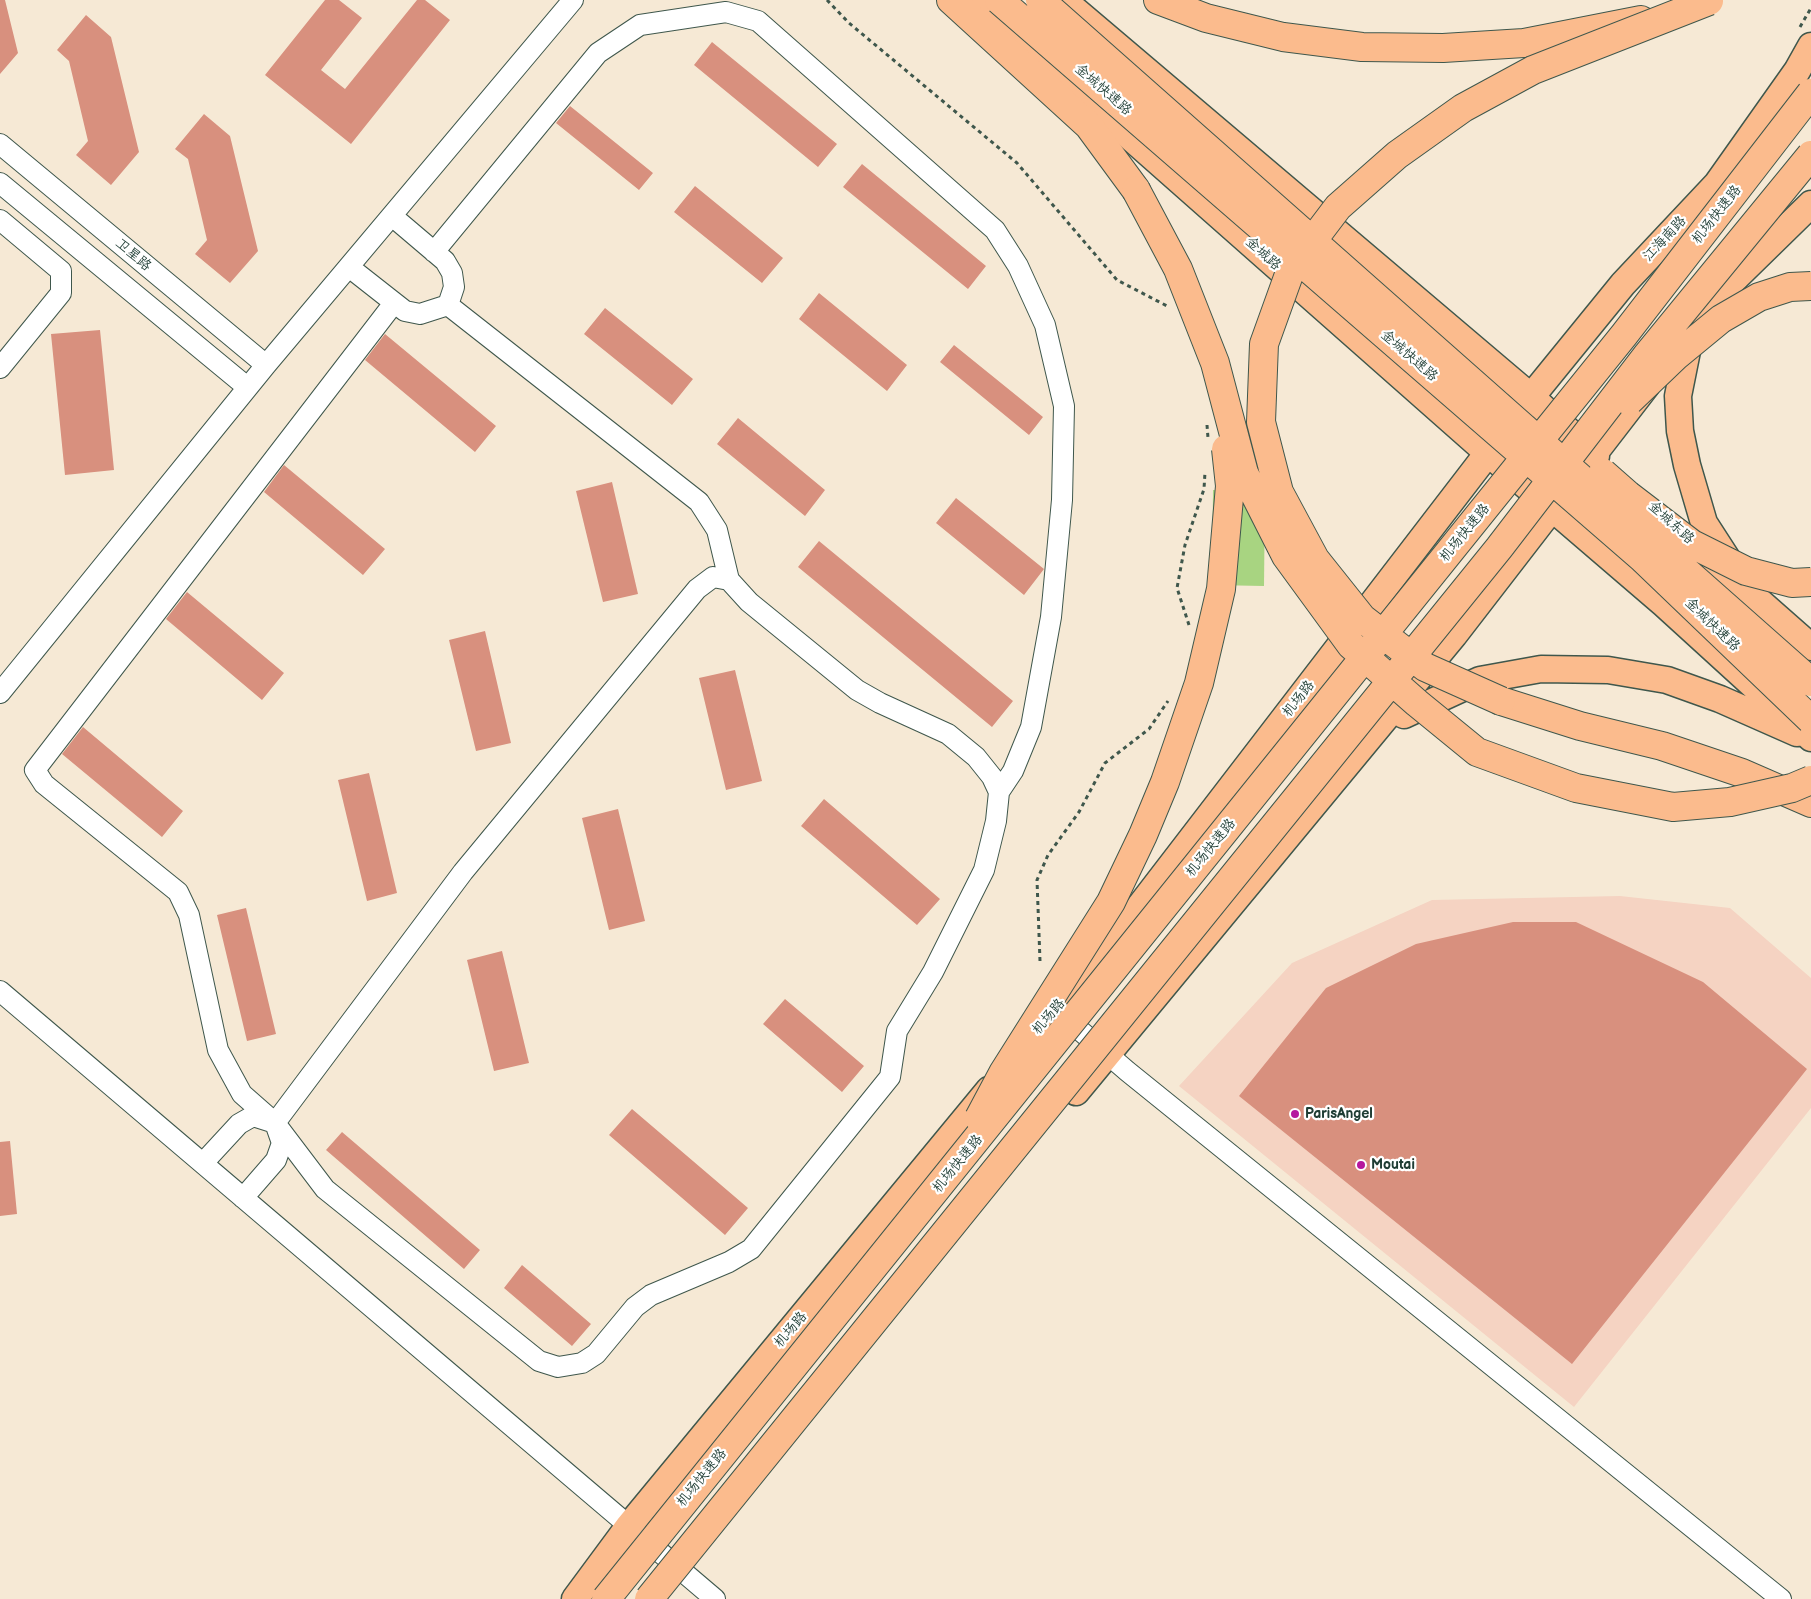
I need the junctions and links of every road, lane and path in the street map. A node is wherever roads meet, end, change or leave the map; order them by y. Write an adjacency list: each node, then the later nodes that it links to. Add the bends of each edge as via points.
1 (573, 0): 17 (street)
2 (827, 0): 24 (path, via 849,23 1017,163 1117,280)
3 (951, 0): 26 (highway, bridge, via 1089,126 1136,190 1178,269)
4 (975, 0): 34 (main road, 金城路)
5 (999, 0): 47 (highway, 金城快速路, bridge, via 1642,558)
6 (1040, 0): 11 (highway, 金城快速路, bridge)
7 (1063, 0): 30 (main road)
8 (1158, 0): 9 (highway, bridge, via 1206,18 1283,37 1362,47 1444,48 1524,43 1639,21)
9 (1711, 1): 52 (highway, bridge, via 1533,70 1463,108 1397,155 1338,207 1291,269 1264,344 1262,422 1279,492 1315,559 1362,618 1425,667 1500,701 1580,726 1662,746 1742,773)
10 (1811, 46): 30 (main road, 江海南路, via 1797,71 1717,184 1623,284)
11 (1145, 91): 40 (highway, bridge, via 1692,544 1746,571 1792,583); 44 (highway, 金城快速路, bridge)
12 (1811, 93): 59 (highway, 机场快速路, bridge, via 1624,335)
13 (0, 144): 27 (street, 卫星路)
14 (1811, 155): 38 (highway, bridge, via 1648,354)
15 (0, 183): 29 (street, 卫星路)
16 (1811, 204): 25 (main road, via 1718,295)
17 (392, 216): 19 (street); 20 (street)
18 (0, 220): 28 (street, via 61,271 61,293)
19 (434, 252): 23 (street, via 452,273 454,287); 51 (street, via 598,53 640,25 726,12 758,21 995,230 1018,266 1045,325 1064,406 1062,500 1051,617 1031,726 1013,771)
20 (349, 267): 22 (street); 27 (street)
21 (1811, 286): 38 (highway, bridge, via 1790,287 1759,297 1721,319 1676,356 1618,412)
22 (394, 303): 23 (street, via 405,311 420,314); 57 (street, via 35,770 44,784 178,892 189,915 218,1050 242,1094)
23 (448, 305): 39 (street, via 699,502 717,530)
24 (1171, 308)
25 (1698, 320): 35 (main road); 41 (main road, via 1687,351 1678,396 1680,431 1704,523)
26 (1215, 363): 50 (highway, bridge, via 1244,473 1286,556 1351,644 1417,704 1477,752 1576,788 1673,807 1730,802 1792,788); 59 (highway, bridge, via 1230,486 1221,589 1200,683 1158,800 1111,902 1003,1073)
27 (266, 365): 29 (street)
28 (0, 368)
29 (248, 387): 45 (street)
30 (1531, 397): 32 (main road, 江海南路); 35 (main road, 金城东路)
31 (1207, 420): 33 (path)
32 (1510, 425): 34 (main road, 机场路)
33 (1208, 439)
34 (1488, 453): 37 (main road, 金城路); 55 (main road, 机场路, via 1127,923)
35 (1594, 454): 37 (main road); 41 (main road, 金城东路)
36 (1206, 469): 42 (path, via 1204,489 1185,545 1177,588)
37 (1552, 508): 48 (main road); 49 (main road, via 1664,604)
38 (1499, 548): 65 (highway, bridge)
39 (729, 580): 51 (street, via 748,602 857,690 948,734 976,756); 57 (street, via 713,577 698,589 464,872)
40 (1811, 582)
41 (1747, 590): 43 (main road, 金城东路)
42 (1192, 634)
43 (1811, 647)
44 (1811, 682)
45 (0, 693)
46 (1172, 696): 53 (path, via 1149,729 1105,764 1079,812 1048,855 1037,880)
47 (1811, 720)
48 (1372, 736): 49 (main road, via 1406,714 1480,680 1542,669 1608,670 1668,680); 56 (main road)
49 (1811, 738)
50 (1811, 780)
51 (999, 792): 57 (street, via 996,821 984,870 932,972 897,1031 890,1077 750,1250 651,1295 635,1307 596,1354 582,1363 558,1367 539,1361 325,1189)
52 (1811, 803)
53 (1040, 961)
54 (0, 991): 58 (street)
55 (1055, 1010): 56 (street); 61 (main road, 机场路)
56 (1108, 1054): 62 (main road); 68 (street)
57 (276, 1122): 58 (street, via 252,1116 239,1124); 60 (street, via 282,1143 276,1160)
58 (203, 1164): 60 (street)
59 (950, 1173): 64 (highway, 机场快速路, bridge)
60 (244, 1198): 61 (street)
61 (629, 1526): 62 (street); 63 (main road, 机场路)
62 (682, 1572): 66 (main road); 67 (street)
63 (575, 1599)
64 (606, 1599)
65 (648, 1599)
66 (661, 1599)
67 (715, 1599)
68 (1781, 1599)

